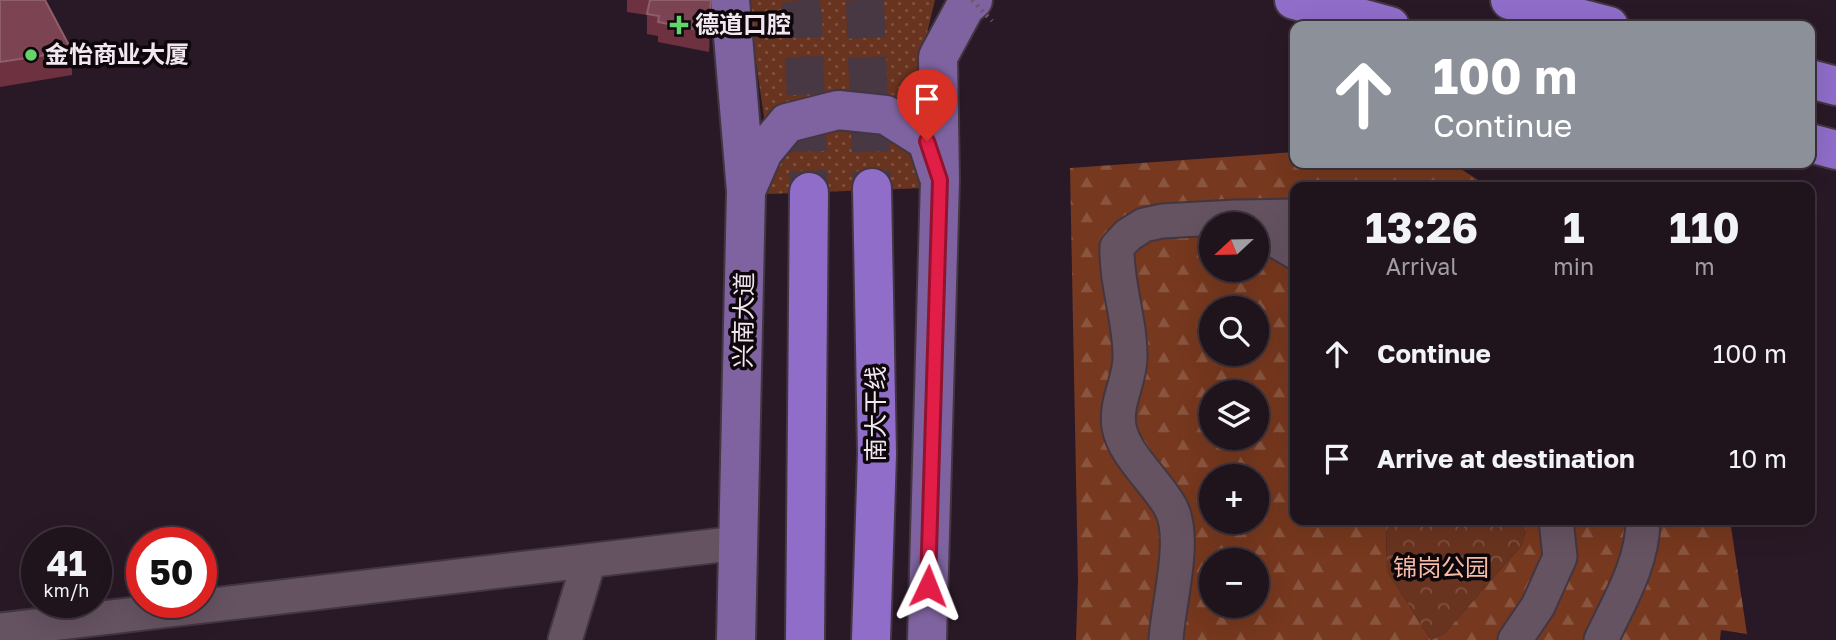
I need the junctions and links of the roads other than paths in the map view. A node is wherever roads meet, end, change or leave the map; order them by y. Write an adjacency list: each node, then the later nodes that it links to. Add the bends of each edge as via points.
1 (730, 0): 13 (main road, 兴南大道)
2 (1294, 0): 5 (highway)
3 (1510, 0): 6 (highway)
4 (979, 7): 11 (main road, via 965,7 938,57)
5 (1372, 21)
6 (1590, 21)
7 (1815, 80): 8 (highway)
8 (1836, 86)
9 (1815, 144): 10 (highway)
10 (1836, 150)
11 (940, 180): 13 (main road, via 927,141 886,115 838,110 787,123 763,152); 29 (main road)
12 (872, 188): 28 (highway, 南大干线, via 877,454)
13 (746, 191): 22 (main road, 兴南大道)
14 (809, 192): 27 (highway)
15 (1290, 217): 16 (street)
16 (1269, 220)
17 (1199, 222): 30 (street, via 1143,225 1117,247 1130,360 1117,410 1119,430 1158,486 1179,531)
18 (1269, 236): 19 (street)
19 (1290, 249)
20 (1557, 525): 31 (street, via 1560,557 1538,606)
21 (1643, 525): 32 (street, via 1633,574)
22 (738, 542): 23 (street); 26 (main road, 兴南大道)
23 (589, 561): 24 (street); 25 (street)
24 (0, 630)
25 (565, 640)
26 (736, 640)
27 (804, 640)
28 (871, 640)
29 (927, 640)
30 (1166, 640)
31 (1515, 640)
32 (1601, 640)

